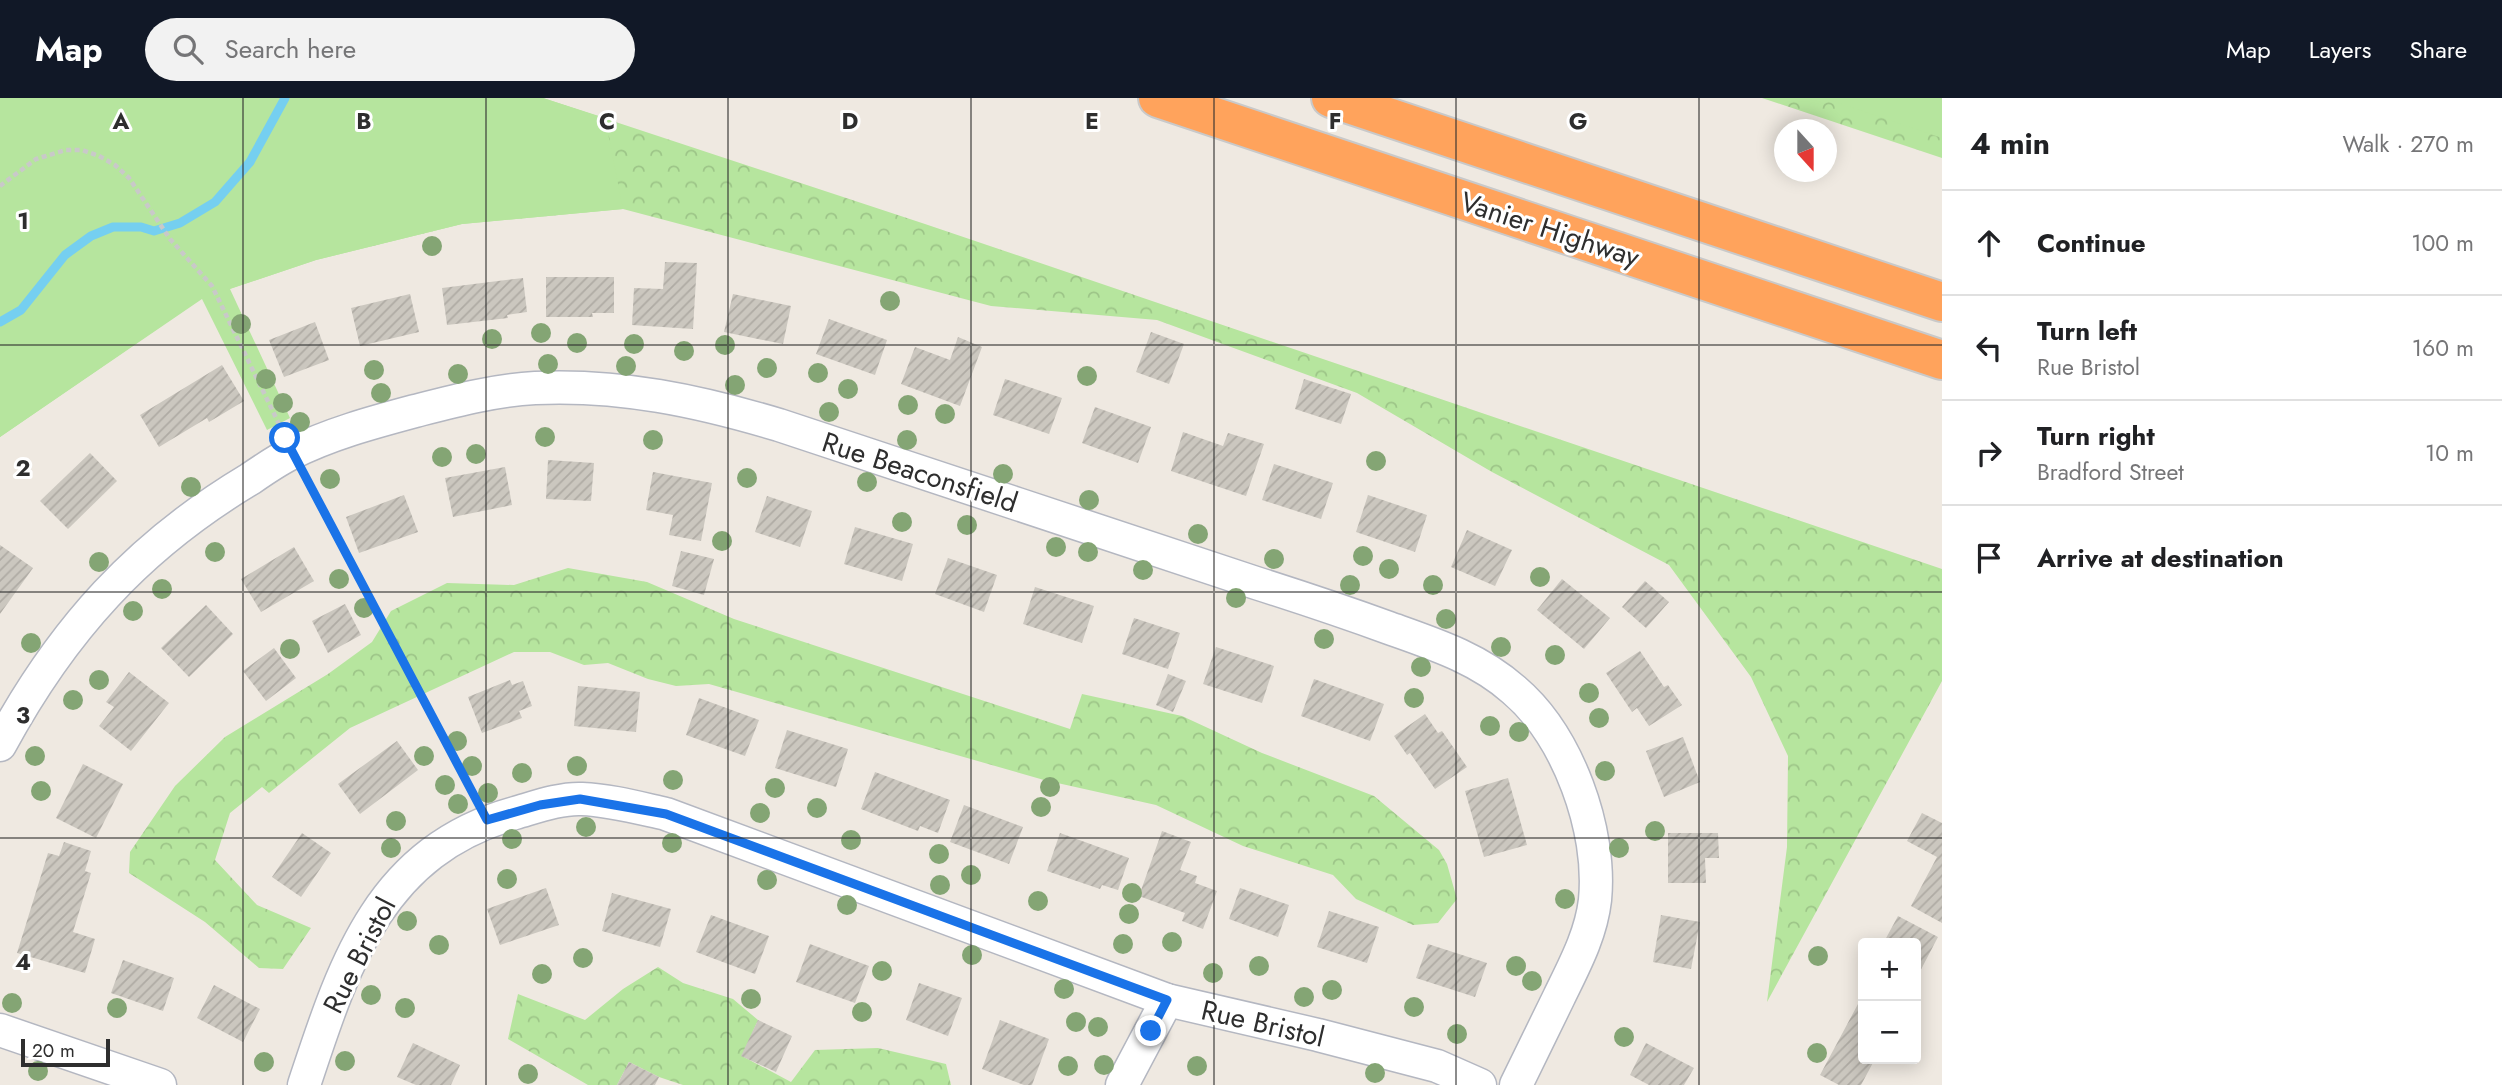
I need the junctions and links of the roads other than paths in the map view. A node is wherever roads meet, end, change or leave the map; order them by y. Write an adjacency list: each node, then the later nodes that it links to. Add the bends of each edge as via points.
1 (1158, 98): 4 (highway, Vanier Highway)
2 (1331, 98): 3 (highway, Vanier Highway)
3 (1942, 302)
4 (1942, 360)
5 (0, 745): 12 (street, Rue Beaconsfield, via 26,697 102,595 164,537 291,454 389,418 533,388 580,388 712,405 1349,613 1446,648 1482,665 1514,690 1553,737 1578,786 1595,865 1595,900 1587,937)
6 (1167, 1000): 9 (street, Rue Bristol, via 666,814 580,799 487,820 436,848 401,878 374,915 343,978); 10 (street); 11 (street, Rue Bristol, via 1437,1066)
7 (0, 1030): 8 (street)
8 (160, 1085)
9 (304, 1085)
10 (1122, 1085)
11 (1480, 1085)
12 (1516, 1085)

